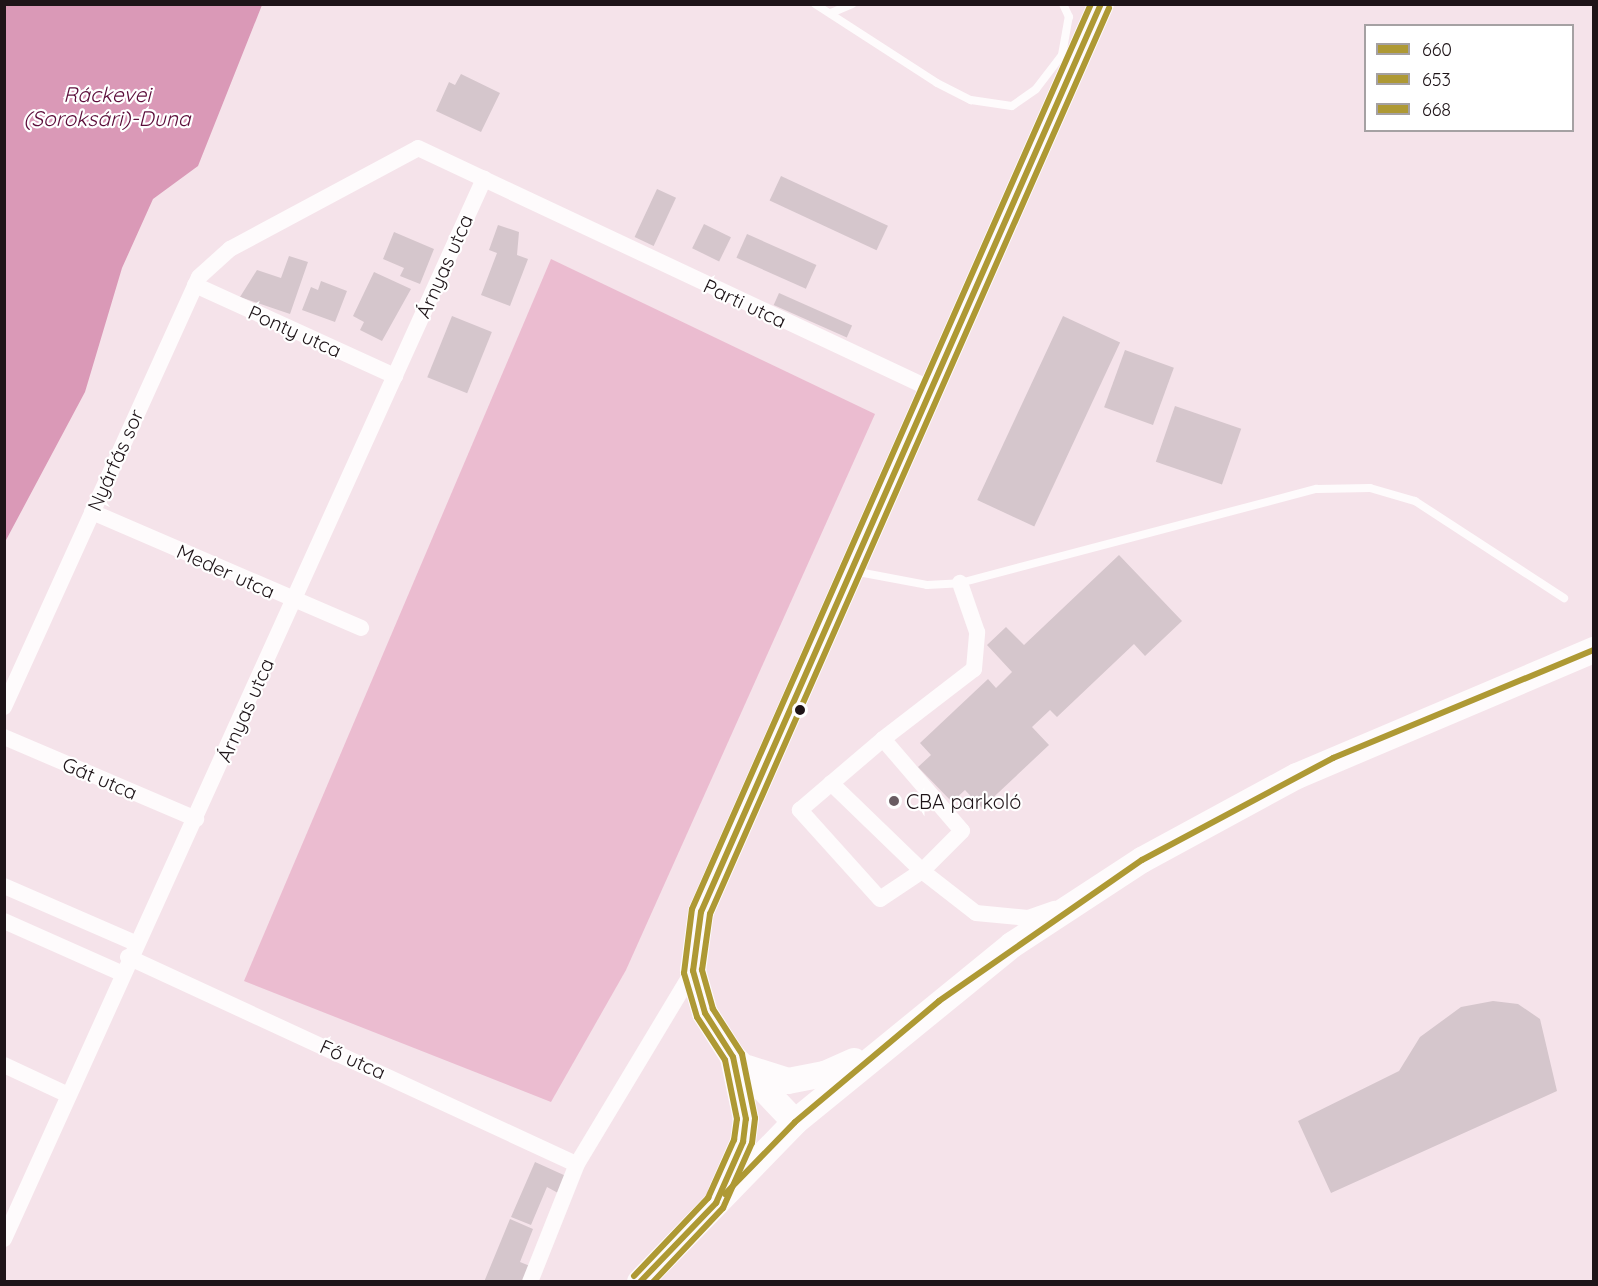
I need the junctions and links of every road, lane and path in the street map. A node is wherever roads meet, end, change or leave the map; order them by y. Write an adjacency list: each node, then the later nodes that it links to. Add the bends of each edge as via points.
1 (815, 4): 5 (lane)
2 (852, 4): 5 (lane)
3 (1063, 4): 5 (lane, via 1069,17 1062,55 1036,88 1012,106 971,100 937,83)
4 (1101, 4): 9 (main road, via 1044,124)
5 (831, 13)
6 (484, 179): 7 (street, Nyárfás sor, via 418,148 230,249); 8 (street, Árnyas utca); 9 (street, Parti utca)
7 (195, 285): 8 (street, Ponty utca); 10 (street, Nyárfás sor)
8 (395, 376): 14 (street, Árnyas utca)
9 (933, 390): 11 (main road)
10 (92, 512): 14 (street, Meder utca); 17 (street, Nyárfás sor)
11 (853, 571): 12 (lane, via 927,585); 27 (main road, via 700,912)
12 (960, 583): 13 (lane, via 1317,489 1370,488 1415,501); 19 (street, via 977,632 974,669)
13 (1564, 598)
14 (294, 600): 15 (street, Meder utca); 21 (street, Árnyas utca)
15 (361, 628)
16 (1593, 650): 24 (main road, via 1332,758 1142,860)
17 (4, 707)
18 (4, 737): 21 (street, Gát utca)
19 (883, 739): 20 (street); 22 (street, via 962,831)
20 (831, 783): 22 (street); 22 (street, via 800,810 880,899)
21 (196, 819): 26 (street, Árnyas utca)
22 (922, 871): 24 (street, via 976,913 1003,919 1028,918)
23 (4, 886): 26 (street, Fő utca)
24 (1090, 897): 29 (main road, via 1012,945)
25 (4, 921): 28 (street)
26 (132, 950): 28 (street, Árnyas utca); 34 (street, Fő utca)
27 (693, 971): 30 (main road, via 705,1013); 34 (street)
28 (121, 973): 32 (street, Árnyas utca)
29 (884, 1047): 30 (main road, via 825,1074 788,1082 765,1077); 33 (main road)
30 (733, 1058): 33 (main road); 35 (main road, via 746,1119 743,1142)
31 (4, 1065): 32 (street)
32 (66, 1094): 36 (street, Árnyas utca)
33 (795, 1122): 35 (main road)
34 (577, 1164): 37 (street)
35 (716, 1203): 38 (main road)
36 (4, 1239)
37 (530, 1281)
38 (640, 1281)

